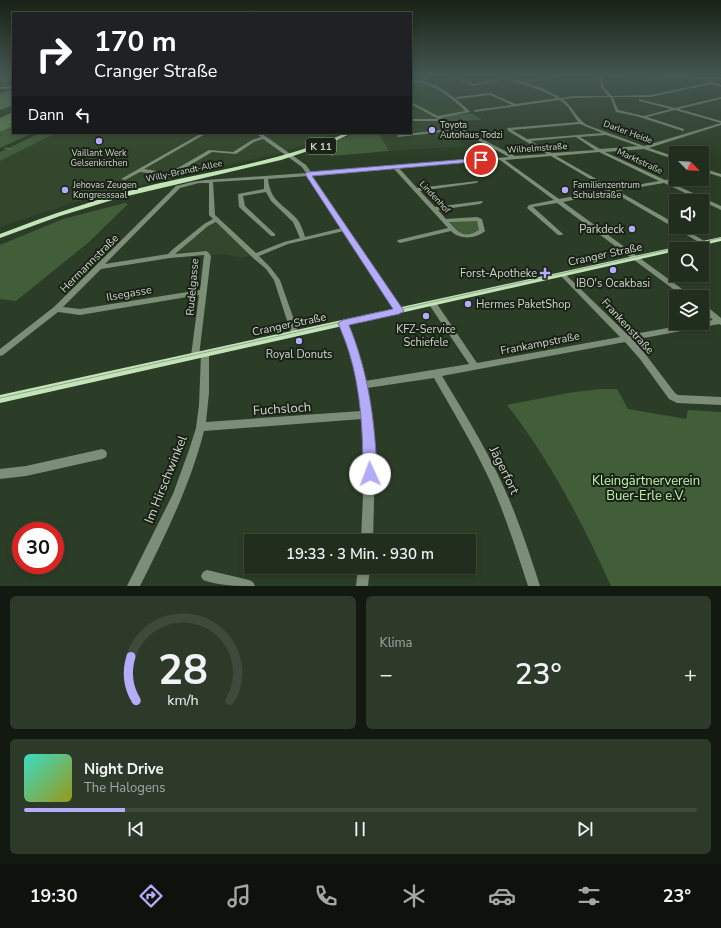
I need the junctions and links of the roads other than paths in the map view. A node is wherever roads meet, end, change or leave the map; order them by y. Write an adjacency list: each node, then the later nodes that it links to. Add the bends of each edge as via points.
1 (457, 102): 12 (street, via 468,112)
2 (509, 102): 9 (street)
3 (534, 102): 9 (street)
4 (563, 102): 16 (street)
5 (614, 102): 13 (street, via 617,111)
6 (652, 102): 10 (street)
7 (703, 102): 10 (street)
8 (412, 104): 12 (street)
9 (515, 105): 11 (street)
10 (675, 109): 13 (street); 17 (street)
11 (475, 111)
12 (438, 117): 15 (street)
13 (644, 117): 19 (street)
14 (412, 120): 15 (street)
15 (442, 120): 18 (street)
16 (581, 123): 20 (street, Darler Heide); 28 (street, via 508,128)
17 (721, 123): 29 (street)
18 (459, 129): 25 (street); 34 (street)
19 (683, 130)
20 (608, 133): 26 (street); 29 (street, Darler Heide)
21 (203, 134): 37 (street)
22 (260, 134): 27 (street)
23 (339, 134): 31 (main road, Willy-Brandt-Allee / K 11)
24 (348, 134): 31 (main road, Willy-Brandt-Allee / K 11, via 323,145)
25 (399, 136)
26 (576, 136): 28 (street); 30 (street, Marktstraße)
27 (264, 137): 31 (street); 44 (street, via 234,153 211,150)
28 (525, 140): 32 (street)
29 (646, 147): 30 (street, Wilhelmstraße); 33 (street, Darler Heide)
30 (600, 151): 32 (street, Wilhelmstraße); 49 (street, Marktstraße)
31 (289, 154): 42 (street, via 304,166); 44 (main road, Willy-Brandt-Allee / K 11); 66 (main road, Willy-Brandt-Allee / K 11, via 113,197)
32 (551, 155): 34 (street, Wilhelmstraße); 54 (street)
33 (669, 155)
34 (515, 158): 35 (street, Wilhelmstraße)
35 (501, 159): 36 (street, Wilhelmstraße); 55 (street)
36 (395, 167): 42 (street, Wilhelmstraße); 53 (street, Lindenhof)
37 (139, 170): 44 (street); 46 (street)
38 (709, 172): 41 (street)
39 (721, 172): 41 (street)
40 (709, 173): 41 (street)
41 (712, 173): 43 (street)
42 (308, 174): 45 (street, Wilhelmstraße); 62 (street)
43 (721, 176)
44 (171, 177): 63 (main road, Willy-Brandt-Allee / K 11, via 86,201)
45 (266, 178): 48 (street, Wilhelmstraße); 52 (street)
46 (123, 179)
47 (669, 180): 49 (street)
48 (211, 181): 51 (street, Wilhelmstraße); 59 (street, via 212,214)
49 (663, 181): 54 (street); 57 (street, Marktstraße)
50 (476, 182): 53 (street)
51 (189, 183): 76 (street, Hermannstraße, via 178,187)
52 (267, 190): 65 (street, via 240,195 242,207); 67 (street, via 273,200 295,221)
53 (416, 190): 58 (street, Lindenhof)
54 (613, 191): 55 (street); 70 (street)
55 (558, 200): 64 (street, via 530,208); 75 (street)
56 (480, 202): 58 (street)
57 (721, 208)
58 (434, 209): 60 (street, Lindenhof)
59 (216, 220): 73 (street, via 206,225); 74 (street)
60 (445, 221): 61 (street, Lindenhof); 61 (street, Lindenhof, via 477,218 480,220 482,231 463,236)
61 (452, 229): 69 (street)
62 (346, 230): 67 (street); 82 (street)
63 (0, 232)
64 (560, 234)
65 (273, 235)
66 (0, 236)
67 (303, 238): 74 (street)
68 (721, 239): 71 (main road, Cranger Straße)
69 (400, 241)
70 (702, 242)
71 (708, 242)
72 (669, 251): 75 (main road, Cranger Straße)
73 (170, 256): 76 (street, Rudelgasse); 79 (street, Rudelgasse, via 206,253 208,256)
74 (254, 256): 86 (street, via 277,280)
75 (637, 258): 77 (main road, Cranger Straße); 78 (street)
76 (100, 267): 81 (street, Hermannstraße)
77 (562, 274): 80 (main road, Cranger Straße); 87 (street, Frankenstraße)
78 (680, 290)
79 (203, 292): 81 (street, Ilsegasse, via 80,312); 90 (street, Rudelgasse)
80 (432, 303): 82 (main road, Cranger Straße); 91 (street)
81 (57, 309): 88 (street, Hermannstraße)
82 (399, 311): 85 (main road, Cranger Straße)
83 (709, 312): 84 (street)
84 (721, 321): 87 (street, Frankampstraße)
85 (343, 323): 86 (main road, Cranger Straße); 93 (street, via 355,353)
86 (294, 334): 89 (main road, Cranger Straße)
87 (626, 338): 91 (street, Frankampstraße); 95 (street, Frankenstraße, via 672,396)
88 (0, 353)
89 (206, 354): 90 (main road, Cranger Straße); 97 (street, Im Hirschwinkel, via 204,406)
90 (195, 356): 94 (main road, Cranger Straße)
91 (475, 366): 92 (street, Frankampstraße)
92 (436, 374): 93 (street, Frankampstraße); 106 (street, Jägerfort, via 492,474 520,542)
93 (362, 385): 96 (street)
94 (0, 400)
95 (721, 401)
96 (367, 415): 97 (street, Fuchsloch); 100 (street, via 370,474)
97 (200, 427): 103 (street, Im Hirschwinkel, via 184,477)
98 (102, 454): 99 (street, via 26,471)
99 (0, 474)
100 (367, 534)
101 (363, 574): 105 (street)
102 (207, 576): 104 (street)
103 (133, 586)
104 (249, 586)
105 (362, 586)
106 (534, 586)

